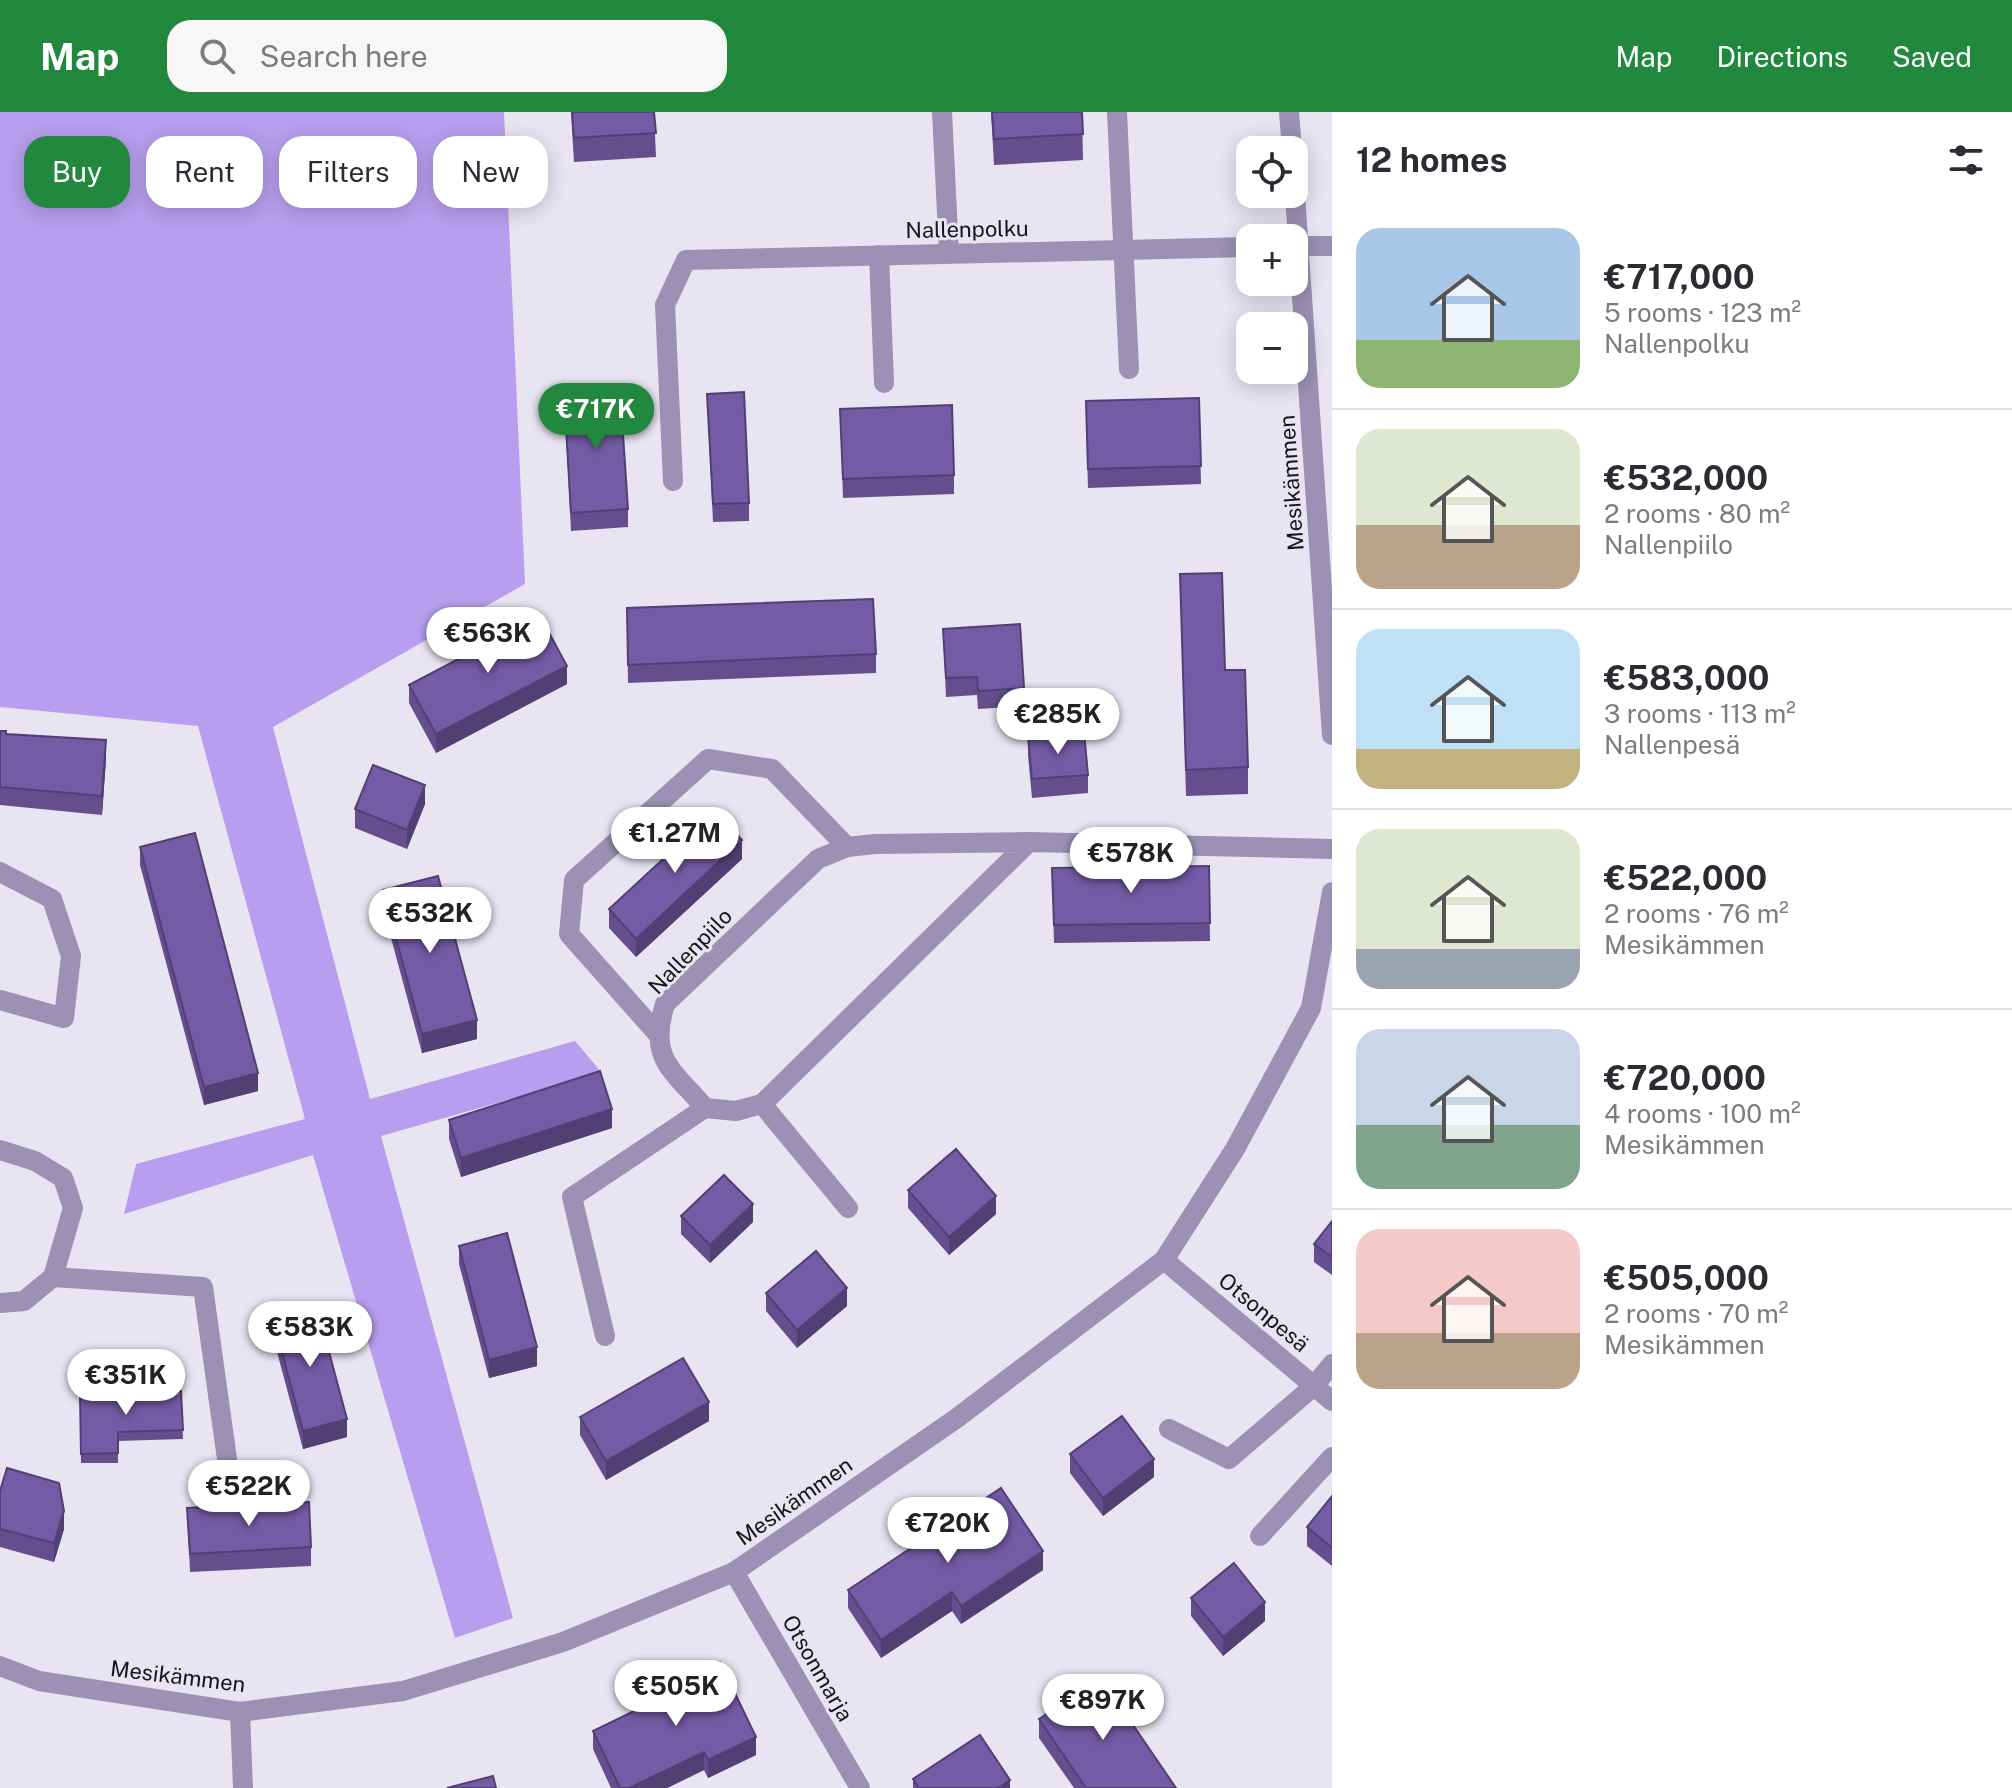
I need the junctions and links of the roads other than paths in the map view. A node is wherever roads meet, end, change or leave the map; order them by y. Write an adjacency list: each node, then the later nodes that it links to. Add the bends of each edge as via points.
1 (942, 112): 9 (street)
2 (1117, 112): 8 (street)
3 (1289, 112): 4 (street)
4 (1291, 136)
5 (1308, 246): 6 (street)
6 (1332, 246)
7 (1236, 247): 8 (street, Nallenpolku)
8 (1125, 250): 9 (street, Nallenpolku); 12 (street)
9 (949, 253): 10 (street, Nallenpolku)
10 (879, 255): 13 (street); 14 (street, Nallenpolku, via 686,260 665,305)
11 (1301, 296): 15 (street, Mesikämmen)
12 (1129, 369)
13 (884, 383)
14 (673, 481)
15 (1332, 735)
16 (1029, 842): 17 (street, Nallenpiilo); 18 (street, Nallenpiilo); 23 (street)
17 (847, 847): 22 (street, Nallenpiilo, via 818,859 665,1004); 22 (street, via 772,769 708,759 574,880 569,934)
18 (1332, 849)
19 (0, 872): 21 (street, via 52,899 71,956 64,1018)
20 (1332, 892): 27 (street, Mesikämmen, via 1311,1008 1235,1149)
21 (0, 1000)
22 (656, 1032): 24 (street, via 662,1057)
23 (762, 1104): 24 (street, via 736,1111); 26 (street)
24 (705, 1108): 30 (street, via 572,1197)
25 (0, 1150): 28 (street, via 35,1161 63,1178 73,1208)
26 (848, 1208)
27 (1164, 1260): 32 (street, Otsonpesä); 38 (street, Mesikämmen, via 957,1418)
28 (53, 1277): 29 (street, via 24,1301); 36 (street, via 203,1287)
29 (0, 1303)
30 (605, 1336)
31 (1332, 1364): 32 (street)
32 (1314, 1386): 33 (street, Otsonpesä); 34 (street, via 1229,1459)
33 (1332, 1401)
34 (1169, 1429)
35 (1332, 1457): 37 (street)
36 (227, 1459)
37 (1260, 1536)
38 (734, 1572): 40 (street, Mesikämmen, via 563,1642 403,1691); 42 (street, Otsonmarja)
39 (0, 1666): 40 (street, Mesikämmen, via 39,1681)
40 (240, 1712): 41 (street)
41 (243, 1788)
42 (860, 1788)

